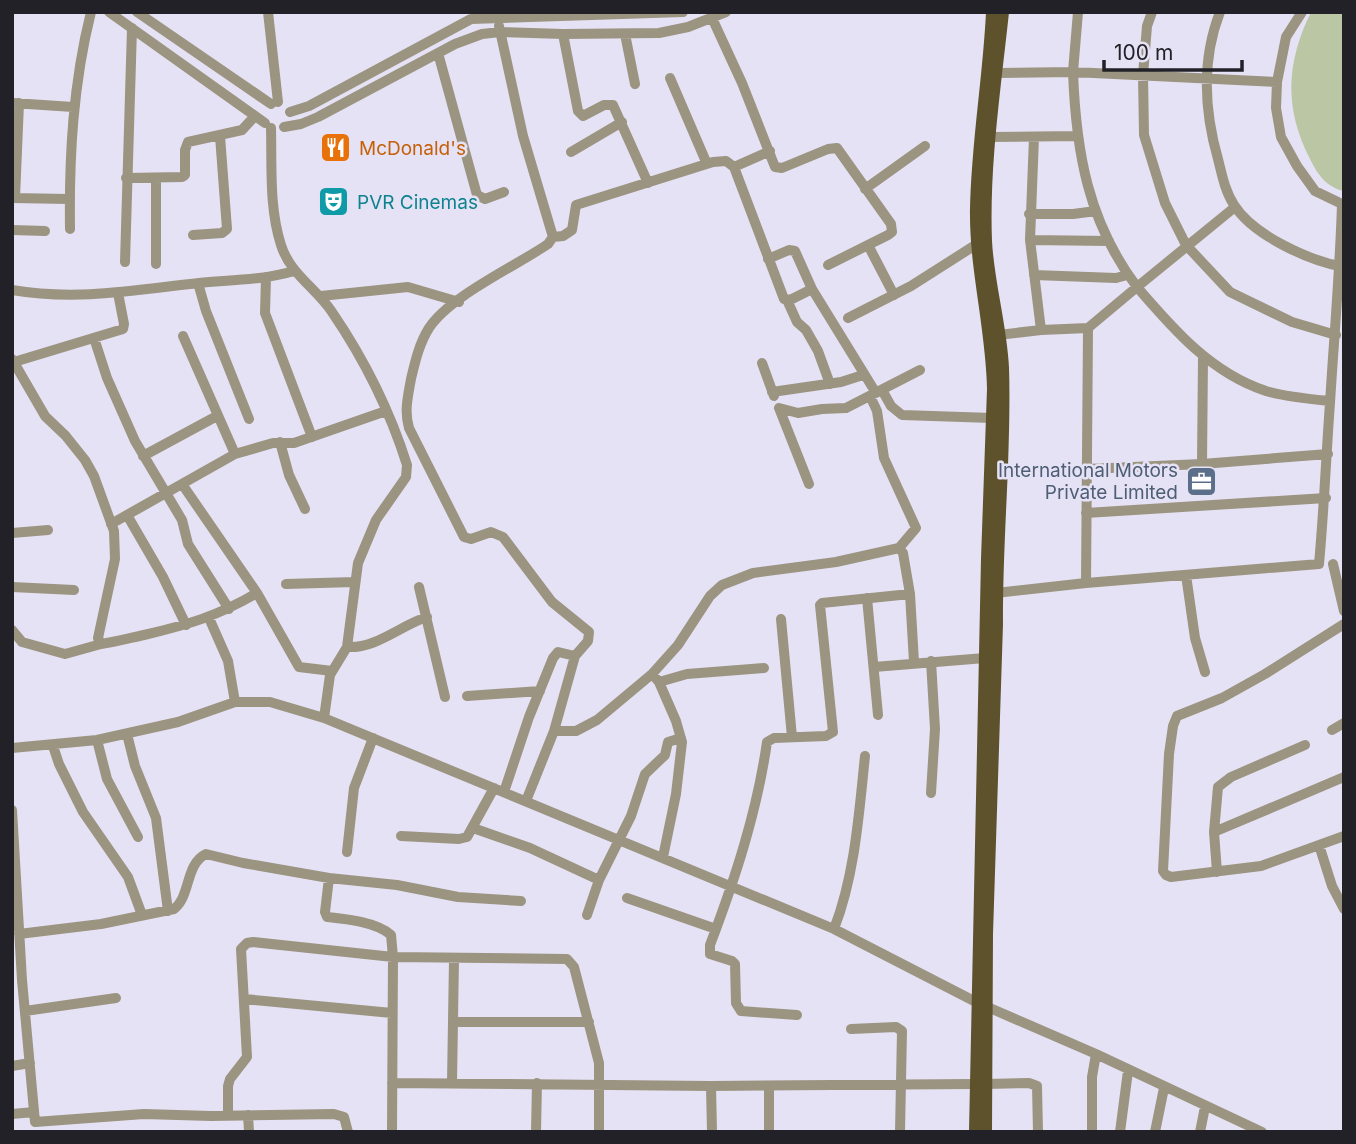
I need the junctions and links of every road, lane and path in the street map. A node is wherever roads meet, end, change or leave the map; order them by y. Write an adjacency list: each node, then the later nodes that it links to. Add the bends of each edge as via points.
1 (92, 12): 31 (street)
2 (109, 12): 17 (street)
3 (137, 12): 30 (street)
4 (268, 12): 30 (street)
5 (682, 12): 13 (street)
6 (726, 12): 16 (street)
7 (992, 12): 63 (main road, via 979,155)
8 (1003, 12): 23 (main road)
9 (1079, 12): 22 (street)
10 (1152, 12): 24 (street)
11 (1220, 12): 26 (street)
12 (1302, 12): 27 (street, via 1286,37)
13 (554, 14): 15 (street)
14 (471, 15): 15 (street); 32 (street)
15 (497, 18): 18 (street)
16 (712, 18): 20 (street, via 671,32); 41 (street)
17 (132, 28): 33 (street); 45 (street)
18 (500, 32): 19 (street); 21 (street, via 469,38); 60 (street, via 523,136)
19 (564, 34): 20 (street); 34 (street, via 580,114 612,105)
20 (625, 34): 28 (street)
21 (438, 53): 35 (street, via 318,117); 49 (street, via 477,195 485,199)
22 (1073, 72): 23 (street); 24 (street); 37 (street)
23 (997, 73): 38 (main road)
24 (1143, 75): 26 (street); 65 (street, via 1144,135 1165,203)
25 (670, 78): 43 (street)
26 (1205, 78): 27 (street); 53 (street, via 1209,128 1226,191)
27 (1277, 82): 52 (street, via 1281,137 1315,191)
28 (635, 83)
29 (15, 103): 31 (street); 50 (street)
30 (274, 103): 32 (street, via 286,106); 33 (street, via 264,110)
31 (73, 107): 51 (street)
32 (290, 113): 35 (street)
33 (264, 122): 35 (street); 36 (street); 71 (street, via 276,226)
34 (622, 122): 42 (street); 47 (street)
35 (285, 127)
36 (220, 136): 46 (street, via 186,145 183,177); 59 (street, via 227,229)
37 (1077, 136): 39 (street); 54 (street)
38 (991, 137): 39 (street); 87 (main road, via 986,242)
39 (1034, 137): 55 (street)
40 (925, 146): 48 (street)
41 (770, 151): 44 (street); 48 (street, via 778,169 837,148)
42 (571, 152)
43 (707, 164): 44 (street, via 726,161); 47 (street)
44 (734, 167): 66 (street)
45 (126, 178): 46 (street); 67 (street)
46 (156, 178): 68 (street)
47 (649, 183): 60 (street, via 576,205 572,230)
48 (865, 189): 64 (street, via 893,228)
49 (504, 192)
50 (14, 198): 51 (street)
51 (69, 199): 56 (street)
52 (1343, 204): 70 (street)
53 (1235, 207): 65 (street); 70 (street, via 1254,226 1294,251)
54 (1096, 211): 55 (street); 62 (street)
55 (1030, 214): 61 (street)
56 (70, 229)
57 (12, 230): 58 (street)
58 (45, 231)
59 (193, 235)
60 (553, 237): 83 (street)
61 (1030, 240): 62 (street); 72 (street)
62 (1108, 241): 73 (street)
63 (977, 244): 80 (street); 103 (main road, via 992,361)
64 (868, 245): 69 (street); 80 (street)
65 (1186, 245): 76 (street); 88 (street, via 1230,292 1293,322)
66 (768, 259): 77 (street, via 793,250); 82 (street)
67 (125, 262)
68 (156, 264)
69 (828, 265)
70 (1342, 267): 88 (street)
71 (294, 271): 74 (street); 81 (street)
72 (1034, 275): 73 (street); 86 (street)
73 (1127, 275): 76 (street)
74 (266, 277): 75 (street); 105 (street, via 265,313)
75 (198, 284): 79 (street); 104 (street)
76 (1137, 288): 85 (street); 91 (street)
77 (812, 289): 82 (street); 95 (street)
78 (12, 290): 79 (street, via 52,296)
79 (118, 293): 90 (street, via 125,327)
80 (894, 295): 84 (street)
81 (321, 296): 83 (street, via 408,287); 101 (street)
82 (787, 300): 96 (street, via 818,351)
83 (459, 302): 146 (street, via 430,326 415,359 406,418 409,428 464,537 491,532 503,537 552,602 589,632 588,641)
84 (848, 318)
85 (1088, 328): 86 (street); 111 (street)
86 (1041, 330): 87 (street)
87 (998, 335): 133 (main road, via 1003,418)
88 (1336, 335): 99 (street)
89 (183, 336): 102 (street)
90 (94, 338): 93 (street); 109 (street, via 111,389)
91 (1203, 357): 99 (street, via 1265,390); 110 (street)
92 (762, 363): 97 (street)
93 (14, 366): 119 (street, via 45,416 85,460)
94 (920, 370): 98 (street)
95 (863, 375): 96 (street); 98 (street)
96 (830, 384): 97 (street)
97 (772, 392): 100 (street)
98 (876, 393): 100 (street, via 846,408 798,413); 103 (street, via 902,415); 122 (street, via 884,458 916,528)
99 (1330, 401): 108 (street)
100 (779, 408): 113 (street)
101 (386, 411): 105 (street); 126 (street, via 407,471 364,543)
102 (216, 416): 107 (street); 109 (street)
103 (992, 418): 147 (main road)
104 (248, 419)
105 (312, 437): 106 (street)
106 (280, 442): 107 (street); 116 (street)
107 (235, 454): 112 (street)
108 (1328, 454): 110 (street); 115 (street)
109 (143, 456): 114 (street)
110 (1202, 464): 111 (street)
111 (1087, 469): 117 (street)
112 (182, 484): 114 (street); 132 (street)
113 (809, 484)
114 (165, 493): 118 (street); 136 (street, via 182,520 188,544)
115 (1326, 498): 117 (street); 124 (street)
116 (305, 509)
117 (1086, 513): 127 (street)
118 (127, 515): 119 (street); 142 (street)
119 (111, 524): 144 (street, via 115,559 99,633)
120 (48, 530): 121 (street)
121 (12, 533)
122 (899, 548): 134 (street); 154 (street, via 753,573 722,585 709,596)
123 (1339, 563): 124 (street); 137 (street)
124 (1318, 564): 125 (street)
125 (1186, 575): 127 (street); 153 (street)
126 (354, 582): 128 (street); 145 (street)
127 (1086, 583): 133 (street)
128 (286, 584)
129 (419, 586): 138 (street)
130 (12, 587): 131 (street)
131 (74, 590)
132 (257, 593): 136 (street); 152 (street, via 299,667)
133 (996, 593): 205 (main road)
134 (909, 594): 135 (street); 149 (street)
135 (867, 598): 150 (street); 165 (street, via 820,605 833,732)
136 (229, 609): 139 (street)
137 (1344, 611)
138 (427, 617): 145 (street, via 370,645); 157 (street)
139 (209, 618): 142 (street); 158 (street, via 228,661)
140 (781, 619): 165 (street)
141 (1344, 624): 187 (street, via 1222,698 1177,716 1169,754 1163,871 1171,877)
142 (186, 625): 144 (street)
143 (12, 630): 144 (street, via 22,642 65,654)
144 (101, 644)
145 (347, 648): 152 (street)
146 (575, 656): 155 (street, via 555,654); 163 (street)
147 (985, 658): 148 (street); 205 (main road)
148 (931, 661): 149 (street); 175 (street, via 935,729)
149 (914, 662): 150 (street)
150 (874, 667): 159 (street)
151 (764, 668): 154 (street)
152 (332, 671): 160 (street)
153 (1205, 672)
154 (656, 678): 163 (street, via 584,727); 167 (street)
155 (540, 691): 156 (street); 174 (street)
156 (467, 696)
157 (445, 697)
158 (235, 702): 160 (street, via 270,702); 164 (street)
159 (878, 715)
160 (324, 718): 166 (street)
161 (1344, 723): 162 (street)
162 (1332, 730)
163 (554, 731): 176 (street)
164 (127, 734): 168 (street); 194 (street, via 156,818)
165 (792, 737): 190 (street, via 767,742)
166 (373, 738): 174 (street); 185 (street, via 354,788)
167 (681, 738): 183 (street, via 668,742 665,755 645,774); 186 (street, via 681,764)
168 (97, 740): 170 (street); 182 (street, via 107,779)
169 (1305, 745): 179 (street, via 1222,782 1216,794)
170 (53, 746): 171 (street); 195 (street, via 83,812 128,877)
171 (12, 748)
172 (864, 756): 198 (street, via 850,866)
173 (1344, 777): 179 (street)
174 (499, 790): 176 (street); 178 (street)
175 (931, 793)
176 (526, 801): 183 (street)
177 (12, 810): 199 (street)
178 (473, 828): 180 (street, via 459,839); 189 (street)
179 (1214, 832): 187 (street)
180 (401, 836)
181 (1344, 836): 184 (street)
182 (138, 837)
183 (618, 841): 186 (street); 189 (street)
184 (1319, 845): 187 (street, via 1261,866); 193 (street)
185 (347, 852)
186 (663, 857): 190 (street)
187 (1217, 872)
188 (330, 878): 192 (street, via 458,897); 194 (street, via 206,854 190,876 181,903); 200 (street, via 327,917 351,919 386,931 391,935)
189 (599, 880): 196 (street)
190 (733, 885): 197 (street); 198 (street)
191 (627, 898): 197 (street)
192 (521, 901)
193 (1344, 909)
194 (168, 911): 195 (street)
195 (142, 915): 199 (street)
196 (587, 915)
197 (716, 929): 208 (street, via 709,950 735,964 738,1007 745,1012)
198 (834, 929): 205 (street)
199 (19, 934): 202 (street)
200 (393, 957): 201 (street); 204 (street, via 247,943 241,949); 207 (street)
201 (454, 959): 209 (street); 210 (street, via 567,958 574,967)
202 (17, 980): 206 (street)
203 (116, 998): 206 (street)
204 (244, 999): 207 (street); 228 (street, via 247,1057 230,1079)
205 (981, 1005): 212 (street); 219 (main road)
206 (24, 1011): 213 (street)
207 (392, 1013): 216 (street)
208 (797, 1015)
209 (453, 1022): 210 (street); 217 (street)
210 (589, 1022): 220 (street)
211 (851, 1029): 221 (street, via 899,1028)
212 (1096, 1054): 215 (street); 242 (street)
213 (30, 1063): 214 (street); 229 (street)
214 (12, 1066)
215 (1128, 1071): 224 (street); 243 (street)
216 (392, 1083): 217 (street); 233 (street)
217 (452, 1083): 218 (street)
218 (537, 1083): 220 (street); 234 (street)
219 (981, 1084): 221 (street); 239 (main road); 240 (main road); 241 (street, via 1034,1084)
220 (599, 1085): 222 (street); 235 (street)
221 (901, 1085): 223 (street); 238 (street)
222 (711, 1086): 223 (street); 236 (street)
223 (769, 1086): 237 (street)
224 (1164, 1088): 225 (street); 244 (street)
225 (1205, 1107): 230 (street); 245 (street)
226 (12, 1114): 229 (street)
227 (248, 1115): 228 (street); 231 (street); 232 (street, via 340,1115)
228 (228, 1116): 229 (street, via 144,1114)
229 (35, 1122)
230 (1250, 1129): 246 (street)
231 (248, 1132)
232 (348, 1132)
233 (392, 1132)
234 (536, 1132)
235 (600, 1132)
236 (712, 1132)
237 (769, 1132)
238 (900, 1132)
239 (975, 1132)
240 (986, 1132)
241 (1038, 1132)
242 (1092, 1132)
243 (1120, 1132)
244 (1155, 1132)
245 (1200, 1132)
246 (1262, 1132)

